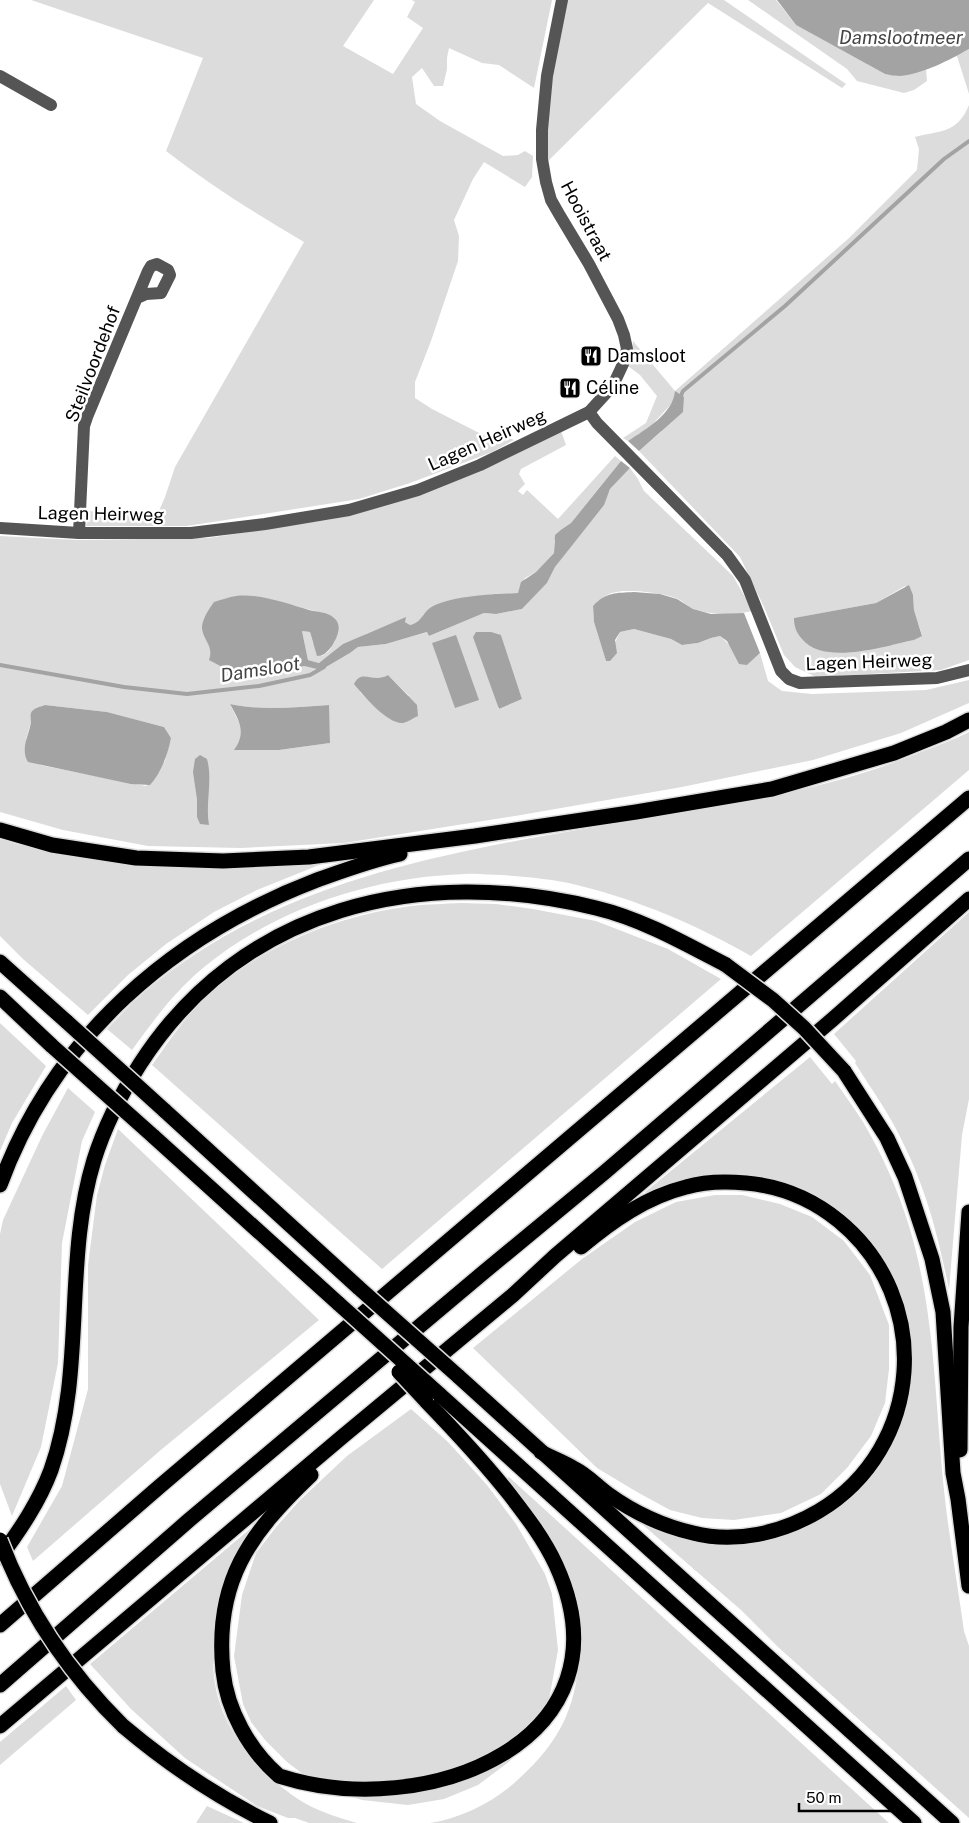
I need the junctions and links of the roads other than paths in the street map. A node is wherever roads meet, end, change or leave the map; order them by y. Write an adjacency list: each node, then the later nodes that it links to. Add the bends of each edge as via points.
1 (562, 0): 5 (street, Hooistraat, via 547,76 542,130 546,182 559,214 618,319 627,349 610,389)
2 (0, 76): 3 (street)
3 (51, 104)
4 (137, 298): 7 (street, Steilvoordehof, via 84,426)
5 (589, 412): 7 (street, Lagen Heirweg, via 480,465 418,490 350,510 191,533); 8 (street, Lagen Heirweg, via 727,555 745,580 781,671 789,679 800,684 938,678)
6 (0, 528): 7 (street, Lagen Heirweg)
7 (79, 533)
8 (969, 670)
9 (969, 720): 12 (highway, via 894,753 772,789)
10 (969, 798): 27 (highway)
11 (0, 830): 12 (highway, via 52,845 136,858 223,861 309,857)
12 (475, 836): 17 (highway, via 348,868 307,884 224,924 180,952 111,1011 77,1050 51,1084 26,1126)
13 (969, 859): 28 (highway, via 605,1172 188,1521)
14 (969, 900): 19 (highway)
15 (0, 962): 22 (highway, bridge)
16 (0, 998): 20 (highway, bridge, via 396,1356)
17 (0, 1185)
18 (969, 1212): 23 (highway, via 961,1327)
19 (513, 1295): 21 (highway); 22 (highway, via 561,1264 618,1219 656,1197 712,1182 764,1184 800,1196 826,1210 856,1235 888,1281 904,1333 902,1395 889,1432 867,1470 829,1505 780,1529 756,1535 724,1537 695,1534 670,1526 611,1496 576,1469)
20 (433, 1397): 30 (highway, via 543,1540 565,1588 572,1622 573,1662 560,1712); 33 (highway)
21 (342, 1437): 29 (highway); 31 (highway, via 319,1468 270,1515 253,1538 232,1580 222,1633 224,1680 231,1707 242,1730 271,1769)
22 (541, 1452): 34 (highway)
23 (958, 1499): 25 (highway, bridge, via 952,1473 944,1312 932,1259 905,1178 887,1138 844,1071 773,1000 726,965 665,933 599,909 542,896 456,891 411,894 361,904 284,933 246,955 206,985 150,1048 123,1091 94,1158 82,1217 66,1415 50,1472 40,1496); 26 (highway)
24 (0, 1540): 32 (highway, bridge, via 50,1639 81,1681 123,1726 178,1770)
25 (0, 1557)
26 (969, 1586)
27 (0, 1625)
28 (0, 1685)
29 (0, 1726)
30 (544, 1741)
31 (310, 1797)
32 (270, 1823)
33 (914, 1823)
34 (952, 1823)

